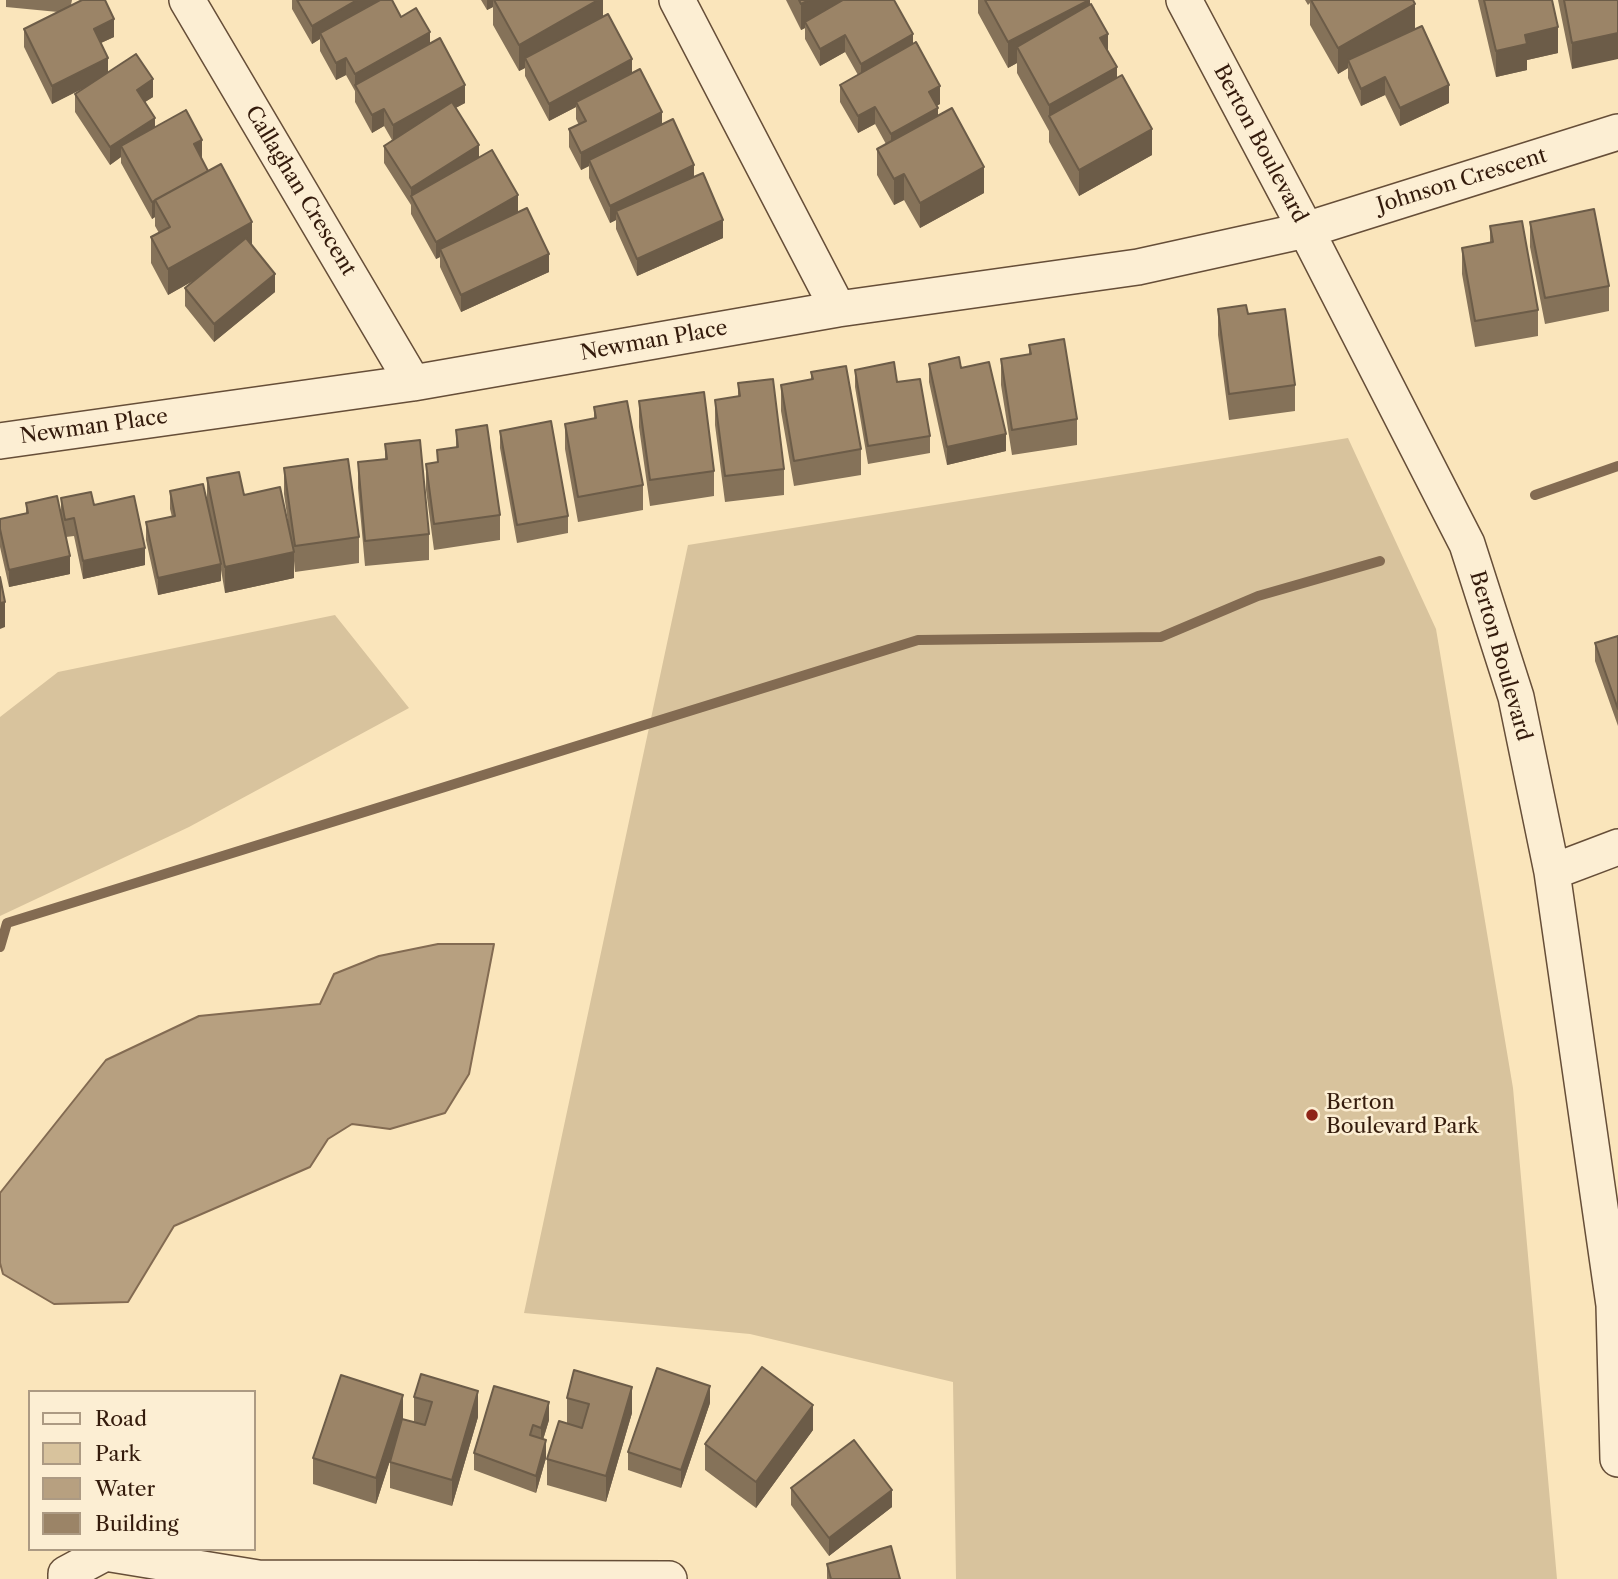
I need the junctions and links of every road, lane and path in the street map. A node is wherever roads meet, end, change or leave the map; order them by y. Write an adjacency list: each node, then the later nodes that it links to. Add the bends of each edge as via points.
1 (187, 0): 7 (street, Callaghan Crescent)
2 (677, 0): 6 (street)
3 (1184, 0): 5 (street, Berton Boulevard)
4 (1618, 132): 5 (street, Johnson Crescent)
5 (1306, 230): 6 (street, Newman Place, via 1138,267); 10 (street, Berton Boulevard, via 1466,544 1516,697)
6 (838, 309): 7 (street, Newman Place)
7 (413, 383): 8 (street, Newman Place)
8 (0, 440)
9 (1618, 847): 10 (street)
10 (1552, 872): 11 (street, Berton Boulevard, via 1614,1305)
11 (1618, 1459)
12 (66, 1579): 13 (street, via 66,1574 106,1553 258,1578)
13 (669, 1579)

